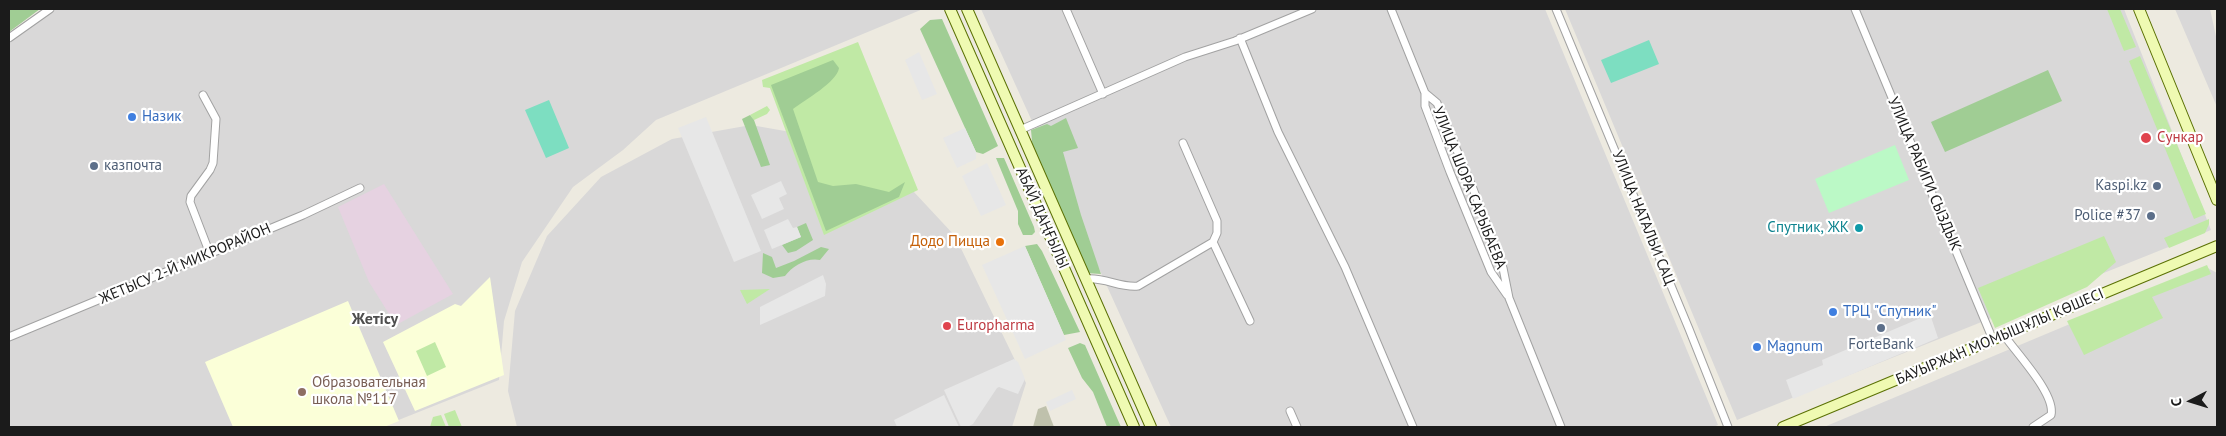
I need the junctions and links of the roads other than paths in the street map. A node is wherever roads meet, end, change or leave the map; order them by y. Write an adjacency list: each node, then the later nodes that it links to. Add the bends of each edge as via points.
1 (50, 9): 10 (street)
2 (950, 9): 29 (main road, АБАЙ ДАҢҒЫЛЫ)
3 (967, 9): 15 (main road, АБАЙ ДАҢҒЫЛЫ)
4 (1066, 9): 13 (street)
5 (1312, 9): 11 (street)
6 (1391, 9): 12 (street, УЛИЦА ШОРА САРЫБАЕВА)
7 (1556, 9): 34 (street, УЛИЦА НАТАЛЬИ САЦ)
8 (1855, 9): 27 (street, УЛИЦА РАБИГИ СЫЗДЫК)
9 (2139, 9): 18 (main road)
10 (9, 38)
11 (1240, 38): 13 (street, via 1201,50); 32 (street, via 1278,132 1345,267)
12 (1425, 93): 23 (street, via 1425,106 1490,272); 23 (street, УЛИЦА ШОРА САРЫБАЕВА, via 1437,103 1472,186 1503,268)
13 (1103, 94): 15 (street)
14 (203, 95): 21 (street, via 216,119 212,163 190,202)
15 (1020, 130): 22 (main road, АБАЙ ДАҢҒЫЛЫ)
16 (1183, 143): 19 (street, via 1216,221 1217,233)
17 (360, 188): 21 (street, ЖЕТЫСУ 2-Й МИКРОРАЙОН)
18 (2217, 200)
19 (1212, 242): 22 (street, via 1138,286 1126,287 1098,278); 24 (street)
20 (2217, 246): 25 (main road, БАУЫРЖАН МОМЫШҰЛЫ КӨШЕСІ)
21 (210, 254): 26 (street, ЖЕТЫСУ 2-Й МИКРОРАЙОН)
22 (1086, 279): 30 (main road, АБАЙ ДАҢҒЫЛЫ)
23 (1509, 298): 33 (street, УЛИЦА ШОРА САРЫБАЕВА)
24 (1250, 322)
25 (2004, 335): 27 (main road, БАУЫРЖАН МОМЫШҰЛЫ КӨШЕСІ); 36 (street, via 2045,390 2051,407 2051,415)
26 (9, 337)
27 (1993, 340): 35 (main road, БАУЫРЖАН МОМЫШҰЛЫ КӨШЕСІ)
28 (1290, 411): 31 (street)
29 (1134, 427)
30 (1151, 427)
31 (1297, 427)
32 (1412, 427)
33 (1561, 427)
34 (1728, 427)
35 (1783, 427)
36 (2033, 427)

